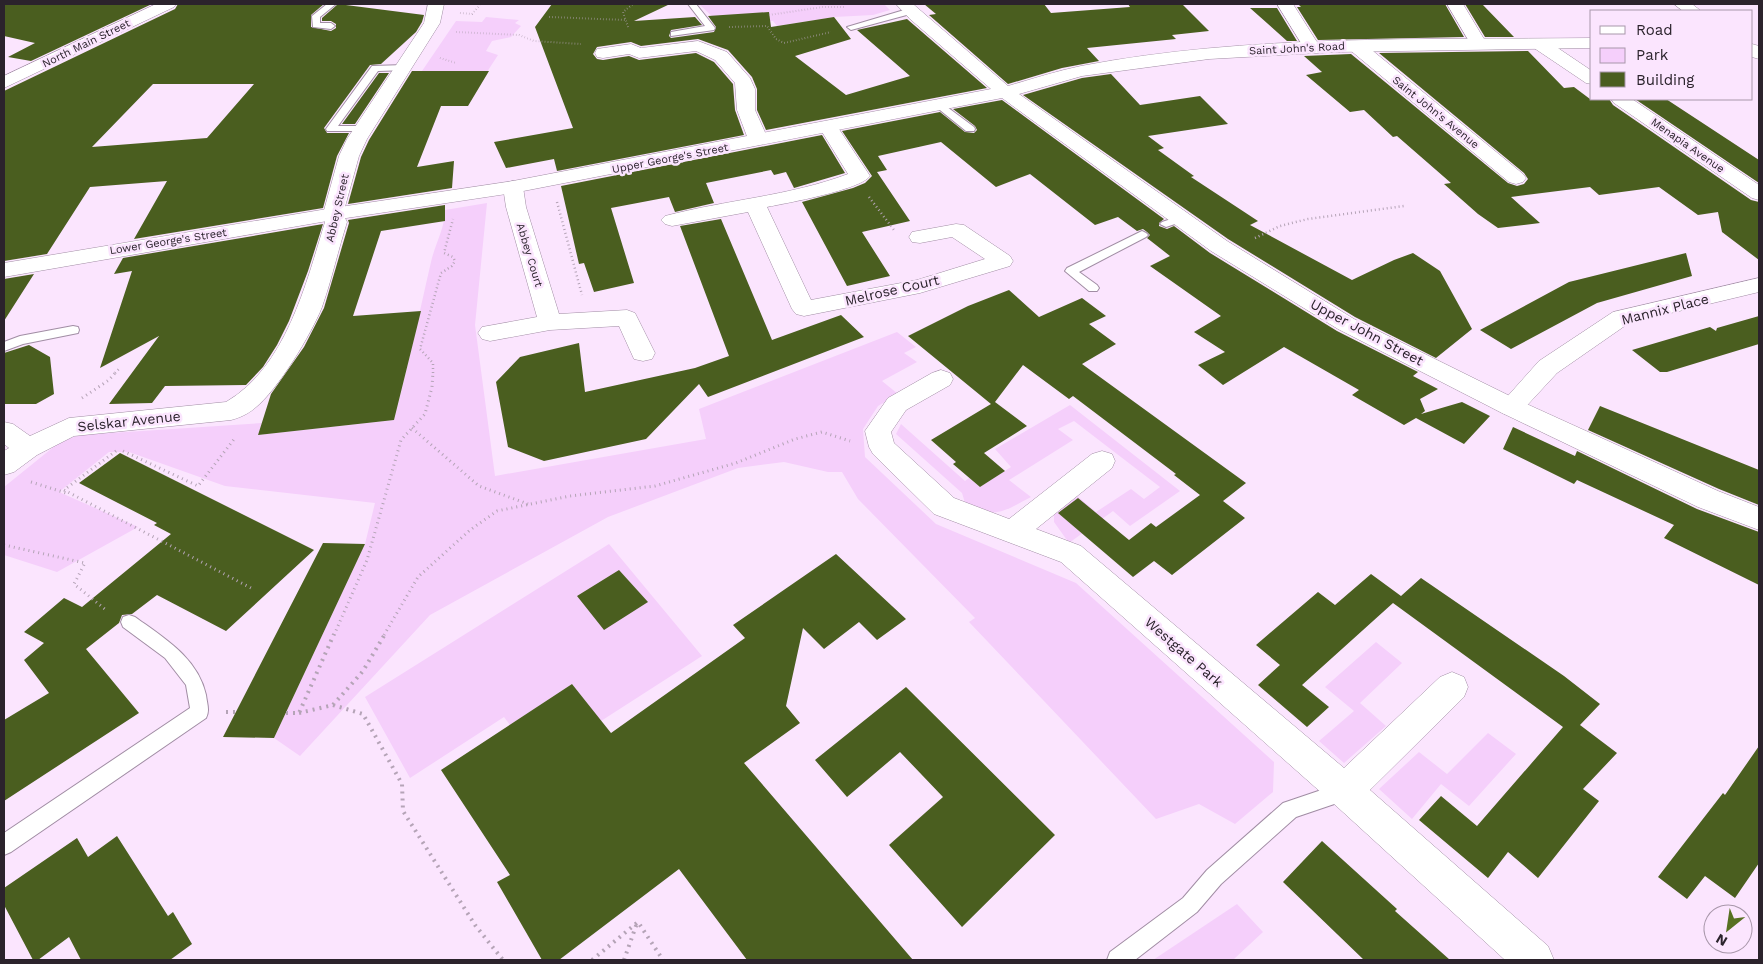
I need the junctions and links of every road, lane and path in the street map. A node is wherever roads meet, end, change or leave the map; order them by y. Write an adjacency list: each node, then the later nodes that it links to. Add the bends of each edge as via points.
1 (168, 4): 27 (street, North Main Street)
2 (332, 4): 12 (lane, via 316,16 316,25)
3 (436, 4): 15 (street, Abbey Street)
4 (692, 4): 14 (lane)
5 (1285, 4): 20 (street)
6 (1455, 4): 18 (street)
7 (850, 7): 9 (path, via 823,7)
8 (908, 8): 13 (lane); 28 (street, Upper John Street)
9 (769, 16)
10 (550, 17): 11 (path)
11 (625, 20)
12 (331, 26)
13 (851, 27): 14 (path, via 784,43 776,39 767,26)
14 (711, 28): 16 (lane)
15 (428, 30): 22 (path, via 519,35 534,41 591,45); 25 (street, Abbey Street)
16 (674, 34)
17 (1590, 43): 19 (street, Saint John's Road)
18 (1479, 44): 19 (street, Saint John's Road); 21 (street, Saint John's Road)
19 (1540, 44): 26 (street)
20 (1312, 46): 21 (street, Saint John's Road); 28 (street, Saint John's Road, via 1216,53 1082,71)
21 (1356, 46): 36 (street, Saint John's Avenue)
22 (603, 53): 34 (street, via 631,49 639,53 698,46 721,56 744,82 746,110)
23 (438, 58): 24 (path)
24 (456, 63)
25 (404, 68): 32 (street, Abbey Street); 32 (lane, via 375,68 331,129)
26 (1590, 78)
27 (4, 82)
28 (1005, 92): 30 (street, Upper George's Street); 47 (street, Upper John Street, via 1173,222)
29 (1621, 100): 39 (street, Menapia Avenue)
30 (940, 104): 31 (street, Upper George's Street); 33 (lane)
31 (828, 127): 34 (street, Upper George's Street); 35 (street)
32 (364, 129): 43 (street, Abbey Street, via 349,156)
33 (970, 129)
34 (758, 139): 37 (street, Upper George's Street)
35 (860, 176): 41 (street, via 837,186); 46 (path, via 867,195 896,233)
36 (1516, 178)
37 (540, 182): 38 (street, Upper George's Street); 51 (path, via 543,193 557,202)
38 (513, 187): 40 (street, Upper George's Street); 52 (street, Abbey Court)
39 (1757, 193)
40 (458, 194): 43 (street, Upper George's Street); 63 (path, via 444,253 455,261 441,273 420,349 432,363 432,387 424,414)
41 (754, 204): 44 (street); 46 (street, Melrose Court, via 804,309 920,286 1002,261 956,230)
42 (1404, 206): 47 (path, via 1280,226)
43 (333, 214): 48 (street, Lower George's Street); 59 (street, Abbey Street, via 336,222 310,308 278,365)
44 (672, 220)
45 (1142, 235): 50 (lane, via 1071,270)
46 (920, 237)
47 (1228, 252): 61 (street, Upper John Street, via 1346,324)
48 (4, 270)
49 (1759, 285): 61 (street, Mannix Place, via 1621,317 1548,367)
50 (1094, 288)
51 (589, 320): 52 (street); 56 (street, via 627,318)
52 (550, 322): 54 (street)
53 (73, 330): 55 (lane, via 20,340)
54 (490, 333)
55 (4, 347)
56 (643, 353)
57 (118, 369): 60 (path, via 109,380)
58 (941, 380): 65 (street, via 897,404 878,431)
59 (258, 390): 62 (street, Selskar Avenue)
60 (80, 399)
61 (1511, 407): 71 (street, Upper John Street)
62 (231, 411): 66 (street, Selskar Avenue, via 69,427); 69 (path, via 244,425 198,486 119,448 64,490)
63 (412, 428): 70 (path, via 479,486); 79 (path, via 401,440 367,560)
64 (4, 431): 66 (street)
65 (882, 447): 70 (path, via 822,432 796,439 736,464 655,486 570,496); 72 (street, Westgate Park, via 944,506)
66 (28, 448): 68 (street, Selskar Avenue)
67 (1102, 461): 72 (street)
68 (14, 473): 69 (path)
69 (73, 495): 74 (path)
70 (528, 505): 77 (path, via 498,511 470,530 418,577 363,671)
71 (1759, 519)
72 (1012, 532): 80 (street, Westgate Park, via 1070,554)
73 (4, 545): 75 (path, via 85,563 74,584 101,606)
74 (251, 588)
75 (129, 622): 81 (lane, via 171,653 194,682 200,712)
76 (1452, 687): 80 (street)
77 (333, 705): 79 (path); 83 (path, via 363,714 402,784 403,810 476,925)
78 (286, 713): 79 (path)
79 (299, 714)
80 (1345, 791): 87 (lane, via 1290,810 1214,877 1190,905); 88 (street, Westgate Park)
81 (4, 845)
82 (638, 922): 84 (path); 85 (path); 86 (path)
83 (504, 960)
84 (592, 960)
85 (624, 960)
86 (663, 960)
87 (1118, 960)
88 (1534, 960)

